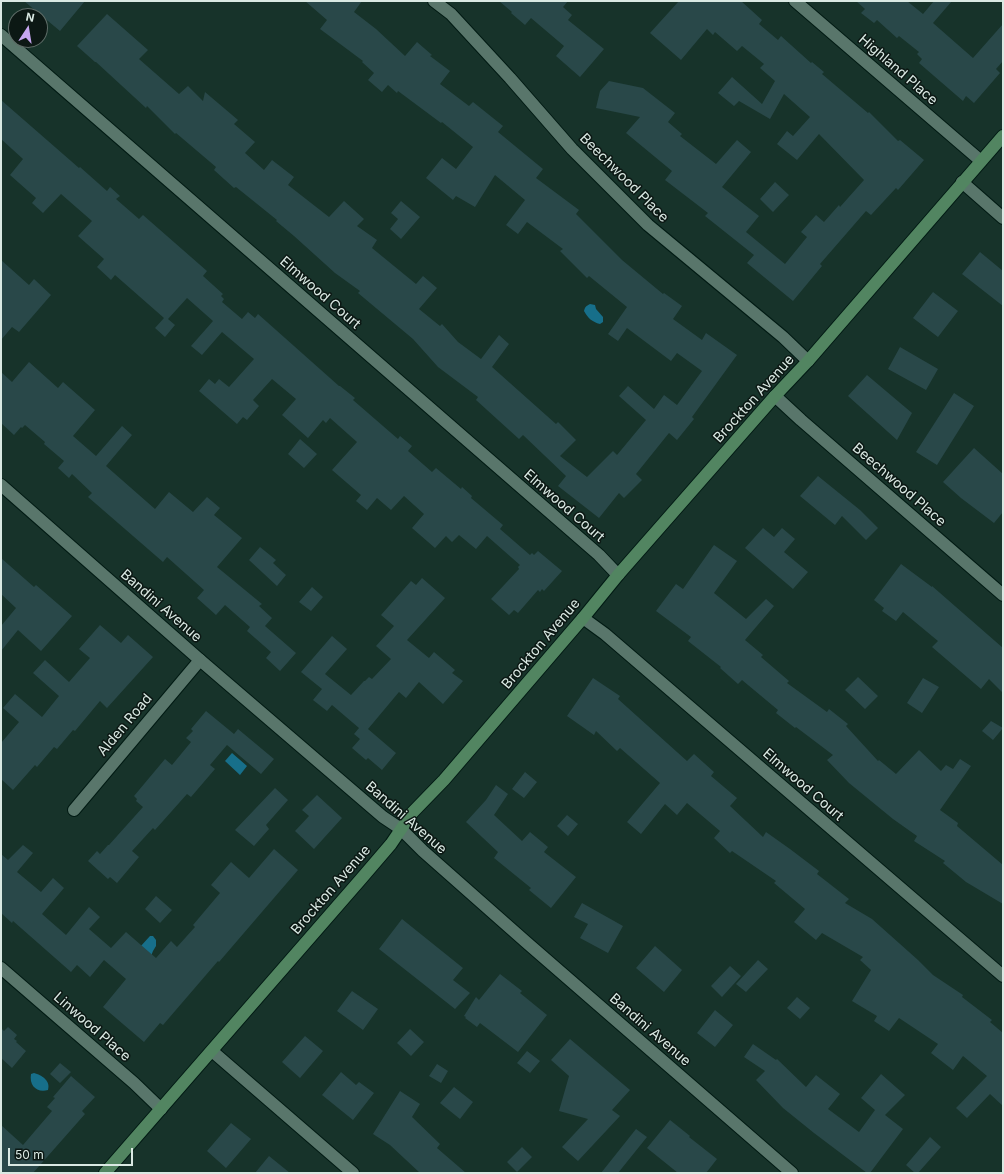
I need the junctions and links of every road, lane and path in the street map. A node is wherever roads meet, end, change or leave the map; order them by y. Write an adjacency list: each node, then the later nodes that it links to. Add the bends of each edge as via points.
1 (434, 1): 8 (street, Beechwood Place, via 451,14 572,148 648,225 783,337)
2 (795, 1): 5 (street, Highland Place)
3 (1, 35): 11 (street, Elmwood Court, via 599,555)
4 (1003, 136): 5 (main road, Brockton Avenue)
5 (981, 161): 6 (main road, Brockton Avenue)
6 (962, 182): 7 (street); 8 (main road, Brockton Avenue)
7 (1003, 218)
8 (808, 361): 9 (main road, Brockton Avenue)
9 (775, 396): 11 (main road, Brockton Avenue); 12 (street, Beechwood Place)
10 (1, 484): 14 (street, Bandini Avenue)
11 (618, 575): 13 (main road, Brockton Avenue)
12 (1003, 595)
13 (583, 618): 16 (main road, Brockton Avenue, via 444,780 412,813); 18 (street, Elmwood Court, via 605,634)
14 (200, 660): 15 (street, Alden Road); 16 (street, Bandini Avenue, via 383,817)
15 (74, 810)
16 (401, 829): 19 (main road, Brockton Avenue, via 391,844); 23 (street, Bandini Avenue, via 526,942)
17 (1, 968): 20 (street, Linwood Place)
18 (1003, 976)
19 (212, 1051): 20 (main road, Brockton Avenue); 22 (street)
20 (161, 1109): 21 (main road, Brockton Avenue)
21 (105, 1173)
22 (353, 1173)
23 (792, 1173)

